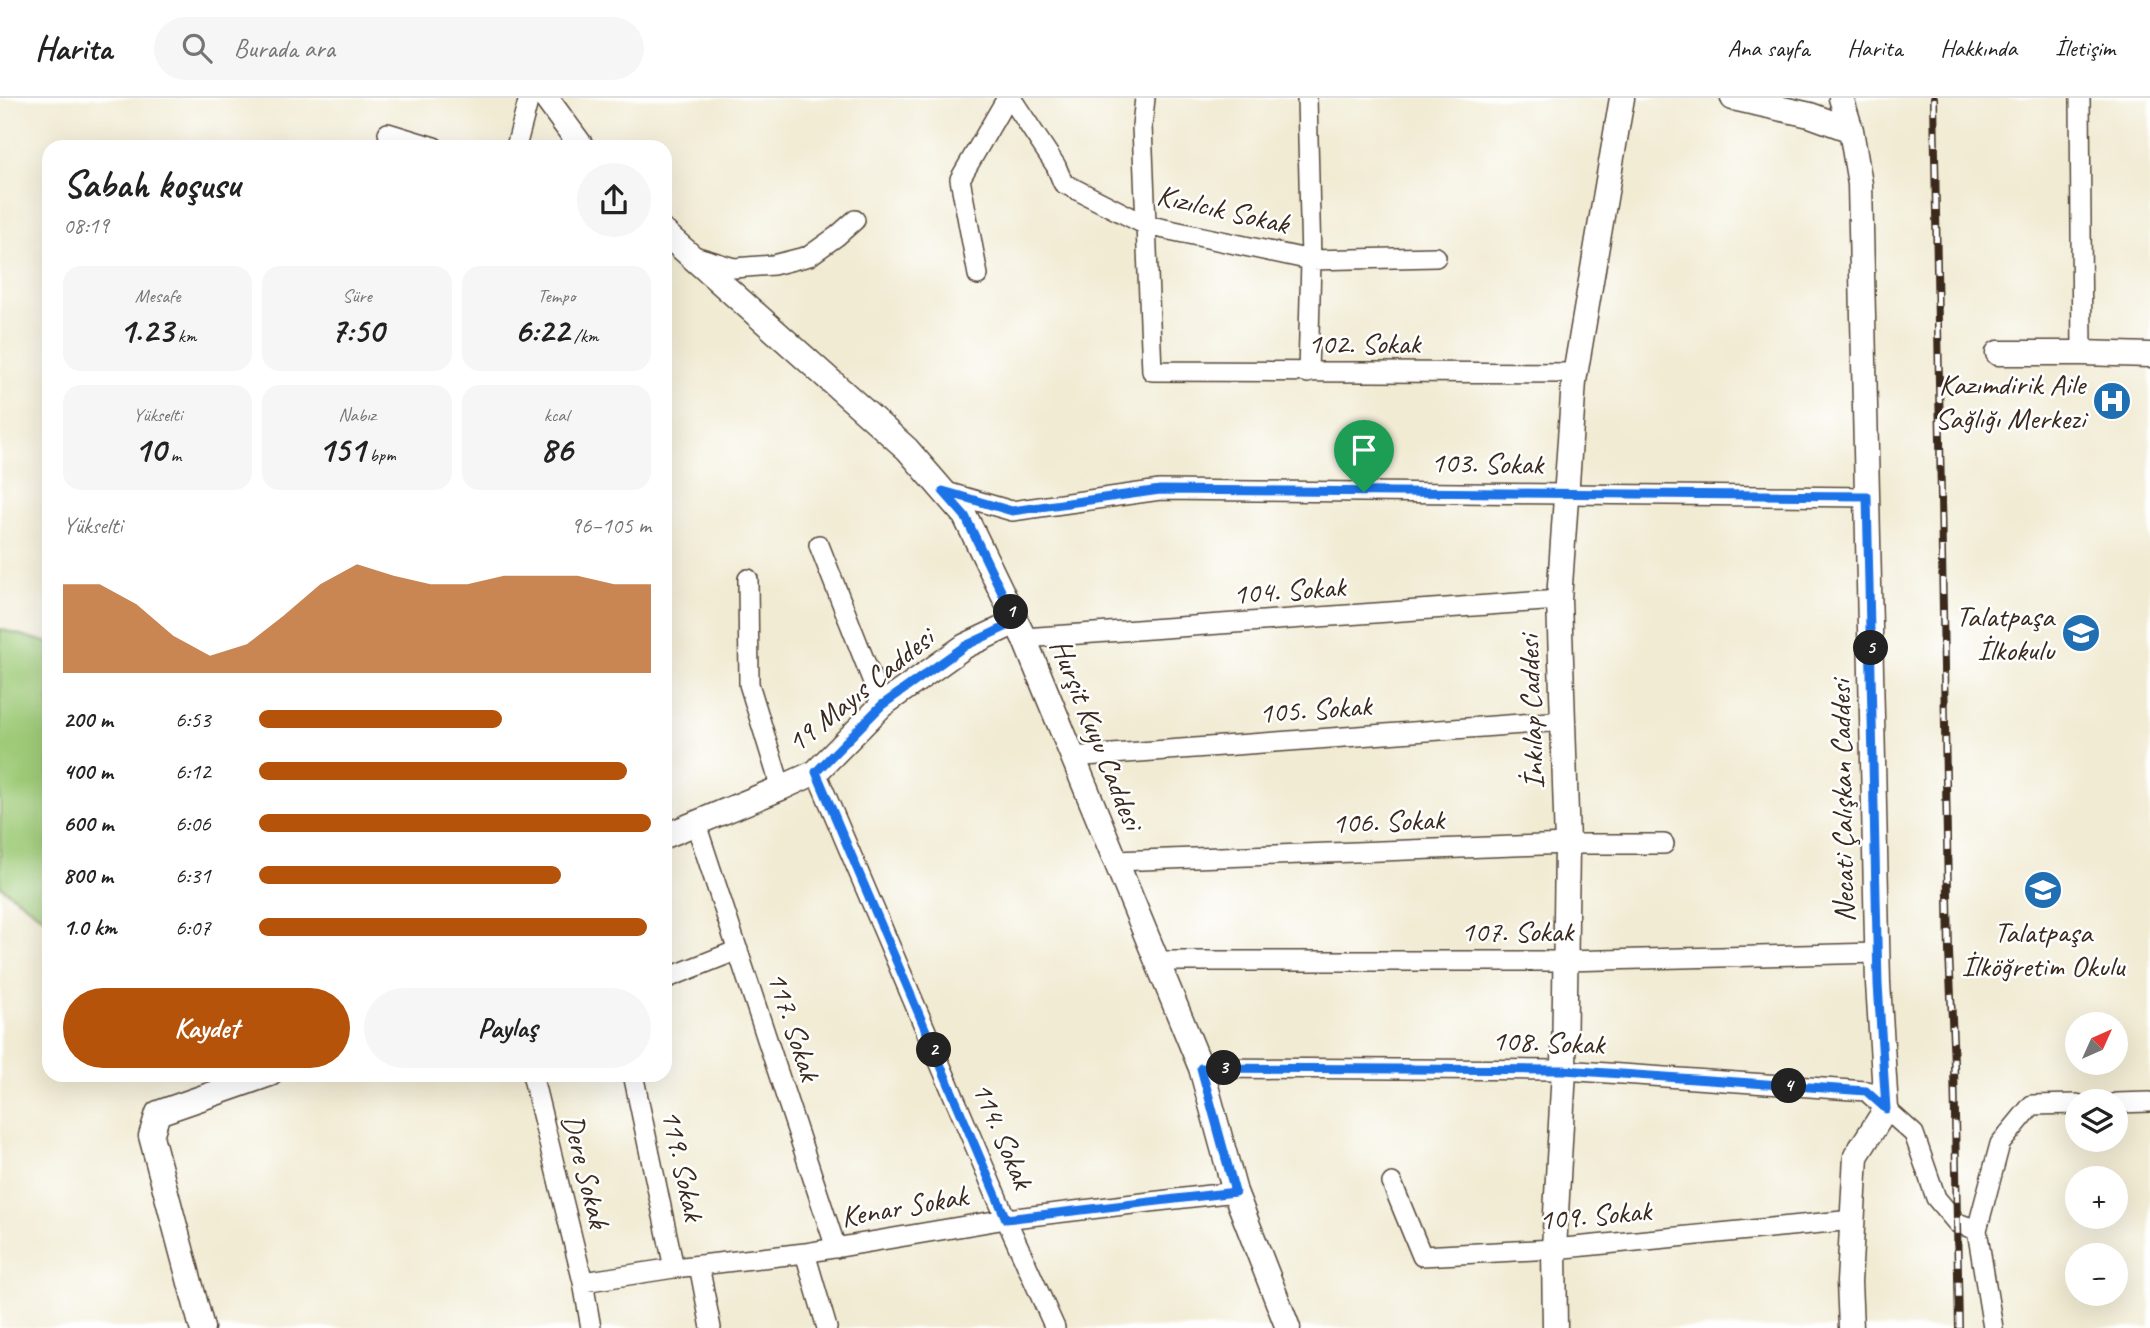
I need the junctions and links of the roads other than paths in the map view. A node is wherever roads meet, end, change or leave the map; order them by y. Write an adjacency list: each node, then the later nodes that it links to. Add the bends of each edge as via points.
1 (529, 98): 13 (street)
2 (547, 98): 14 (street)
3 (1009, 98): 16 (street, Kızılcık Sokak, via 1063,183); 21 (street, via 960,180)
4 (1145, 98): 16 (street)
5 (1307, 98): 20 (street)
6 (1622, 98): 26 (street, İnkılap Caddesi)
7 (1733, 98): 10 (street, via 1810,115)
8 (1841, 98): 10 (street, Necati Çalışkan Caddesi)
9 (2080, 98): 23 (street)
10 (1851, 130): 29 (street, Necati Çalışkan Caddesi, via 1860,184)
11 (388, 133): 12 (street)
12 (411, 140)
13 (518, 140)
14 (577, 140)
15 (855, 220): 18 (street, via 809,256 773,265 734,268)
16 (1146, 225): 20 (street, Kızılcık Sokak); 25 (street, 102. Sokak, via 1152,371)
17 (672, 239): 18 (street, Hurşit Kuyu Caddesi)
18 (690, 255): 27 (street, Hurşit Kuyu Caddesi, via 907,449)
19 (1436, 257): 20 (street, Kızılcık Sokak)
20 (1311, 260): 25 (street)
21 (978, 275)
22 (1998, 353): 23 (street)
23 (2082, 353): 24 (street)
24 (2150, 355)
25 (1308, 373): 26 (street, 102. Sokak)
26 (1575, 373): 28 (street, İnkılap Caddesi)
27 (943, 491): 28 (street, 103. Sokak, via 1012,511 1160,490); 33 (street, Hurşit Kuyu Caddesi, via 965,516)
28 (1567, 494): 29 (street, 103. Sokak); 32 (street, İnkılap Caddesi)
29 (1867, 496): 45 (street, Necati Çalışkan Caddesi)
30 (819, 545): 34 (street)
31 (748, 579): 38 (street, via 748,684)
32 (1559, 600): 33 (street, 104. Sokak); 35 (street, İnkılap Caddesi)
33 (1020, 630): 34 (street, 19 Mayıs Caddesi, via 965,646); 36 (street, Hurşit Kuyu Caddesi)
34 (882, 705): 37 (street, 19 Mayıs Caddesi)
35 (1563, 720): 36 (street, 105. Sokak); 41 (street, İnkılap Caddesi)
36 (1071, 757): 43 (street, Hurşit Kuyu Caddesi)
37 (816, 772): 38 (street, 19 Mayıs Caddesi); 60 (street, 114. Sokak)
38 (781, 788): 39 (street, 19 Mayıs Caddesi)
39 (696, 824): 40 (street, 19 Mayıs Caddesi); 44 (street, 117. Sokak)
40 (672, 833)
41 (1567, 844): 42 (street, 106. Sokak); 43 (street, 106. Sokak); 47 (street, İnkılap Caddesi)
42 (1664, 844)
43 (1115, 861): 46 (street, Hurşit Kuyu Caddesi)
44 (738, 950): 48 (street); 63 (street, 117. Sokak)
45 (1877, 953): 47 (street, 107. Sokak); 57 (street, Necati Çalışkan Caddesi)
46 (1156, 961): 47 (street, 107. Sokak); 49 (street, Hurşit Kuyu Caddesi)
47 (1565, 961): 50 (street, İnkılap Caddesi)
48 (672, 976)
49 (1201, 1068): 50 (street, 108. Sokak); 59 (street, Hurşit Kuyu Caddesi)
50 (1564, 1070): 57 (street, 108. Sokak, via 1866,1091); 64 (street, İnkılap Caddesi)
51 (247, 1082): 69 (street, via 158,1113 151,1136)
52 (534, 1082): 68 (street, Dere Sokak)
53 (635, 1082): 67 (street, 119. Sokak)
54 (2150, 1102): 56 (street)
55 (2065, 1103): 62 (street, via 2033,1101 2000,1144)
56 (2128, 1103)
57 (1886, 1109): 61 (street, via 1856,1157); 62 (street, 108. Sokak, via 1914,1134 1936,1198 1957,1223)
58 (1392, 1183): 64 (street, 109. Sokak, via 1422,1256)
59 (1235, 1192): 60 (street, Kenar Sokak); 74 (street, Hurşit Kuyu Caddesi)
60 (1006, 1219): 63 (street, Kenar Sokak); 73 (street, 114. Sokak)
61 (1853, 1220): 64 (street, 109. Sokak); 76 (street)
62 (1977, 1230): 77 (street)
63 (836, 1248): 65 (street, Kenar Sokak)
64 (1554, 1249): 75 (street, İnkılap Caddesi)
65 (805, 1253): 66 (street, Kenar Sokak); 72 (street)
66 (699, 1265): 67 (street, Kenar Sokak); 71 (street)
67 (674, 1268): 68 (street, Kenar Sokak)
68 (583, 1282): 70 (street, Dere Sokak)
69 (202, 1328)
70 (591, 1328)
71 (711, 1328)
72 (827, 1328)
73 (1055, 1328)
74 (1287, 1328)
75 (1555, 1328)
76 (1851, 1328)
77 (1993, 1328)

